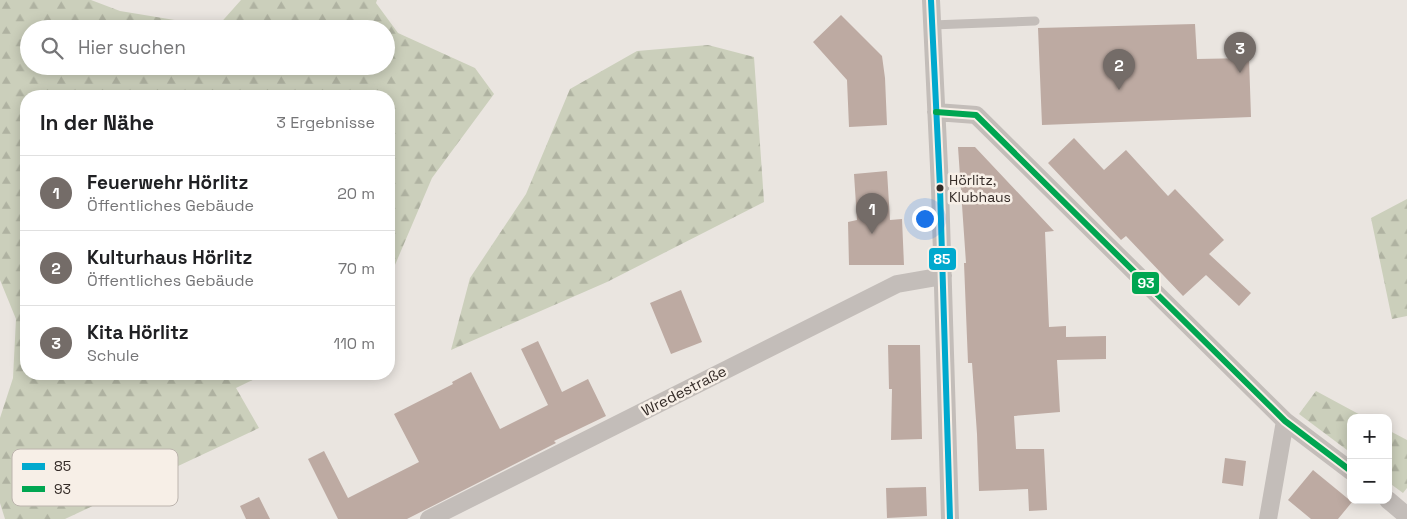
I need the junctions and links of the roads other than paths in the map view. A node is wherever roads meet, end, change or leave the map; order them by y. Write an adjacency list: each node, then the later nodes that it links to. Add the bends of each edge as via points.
1 (931, 0): 3 (street)
2 (1035, 21): 3 (lane)
3 (932, 26): 4 (street)
4 (936, 112): 5 (street); 6 (street, via 976,115)
5 (943, 276): 10 (street, Wredestraße, via 896,284); 11 (street)
6 (1285, 421): 7 (street); 12 (street)
7 (1347, 468)
8 (1392, 503): 9 (street)
9 (1407, 516)
10 (429, 519)
11 (950, 519)
12 (1268, 519)

